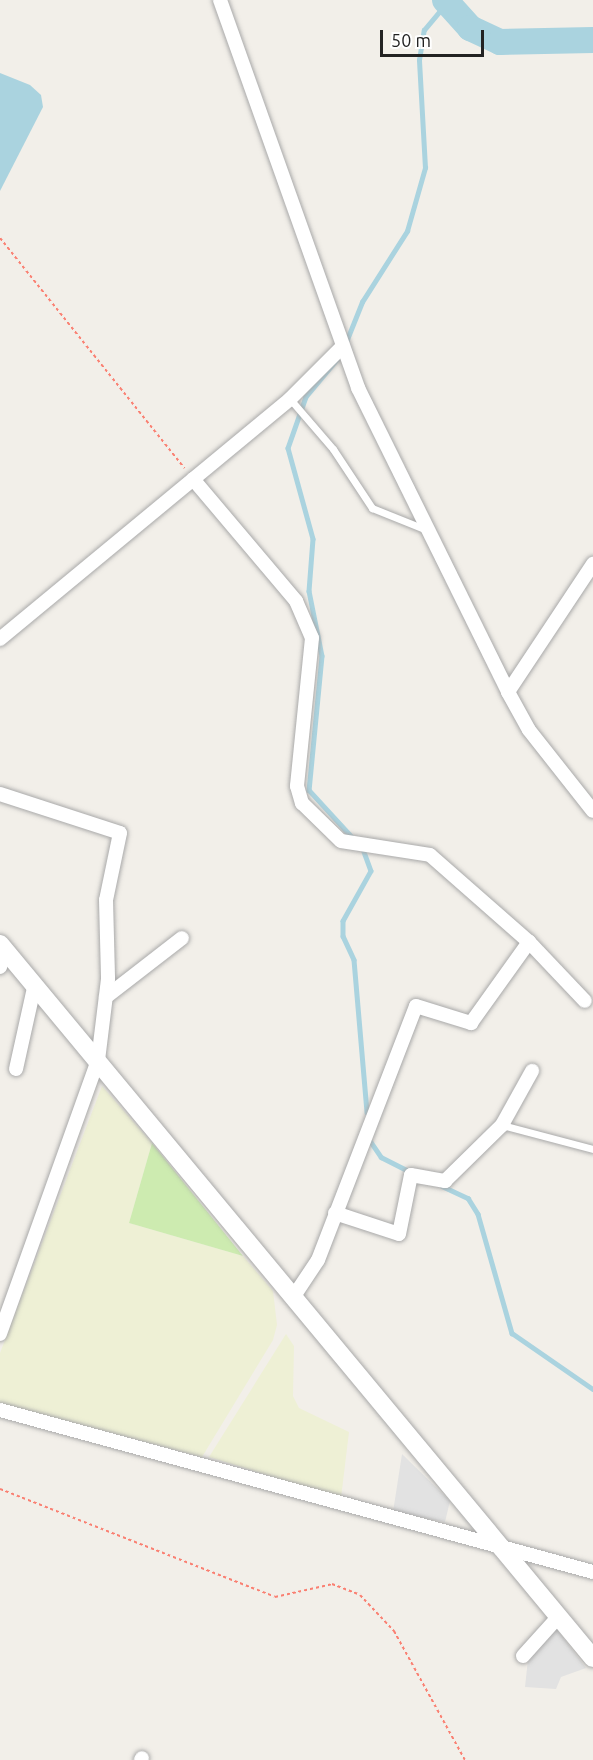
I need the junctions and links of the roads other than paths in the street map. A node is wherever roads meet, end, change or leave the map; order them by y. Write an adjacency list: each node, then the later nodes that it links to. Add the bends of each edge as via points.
1 (220, 0): 2 (street)
2 (342, 347): 3 (street); 5 (street)
3 (290, 399): 4 (street); 5 (lane, via 333,449 372,508)
4 (193, 478): 7 (street); 12 (street, via 296,602 312,638 297,786 302,803 341,841 430,855)
5 (429, 531): 8 (street)
6 (593, 564): 8 (street)
7 (0, 639)
8 (508, 692): 10 (street, via 529,730)
9 (0, 794): 15 (street, via 120,833 106,900)
10 (593, 811)
11 (182, 938): 15 (street)
12 (530, 942): 16 (street); 22 (street, via 471,1023 416,1006)
13 (2, 954): 14 (street)
14 (34, 988): 17 (street); 18 (street)
15 (106, 997): 17 (street)
16 (585, 1001)
17 (98, 1060): 23 (street); 24 (street)
18 (16, 1069)
19 (532, 1071): 20 (street)
20 (502, 1125): 21 (lane); 22 (street, via 445,1181 411,1175 399,1234)
21 (593, 1149)
22 (335, 1213): 23 (street, via 318,1260)
23 (294, 1296): 26 (street)
24 (0, 1334)
25 (0, 1410): 26 (street)
26 (500, 1547): 27 (street); 28 (street)
27 (593, 1572)
28 (559, 1616): 29 (street); 30 (street)
29 (523, 1656)
30 (593, 1658)

